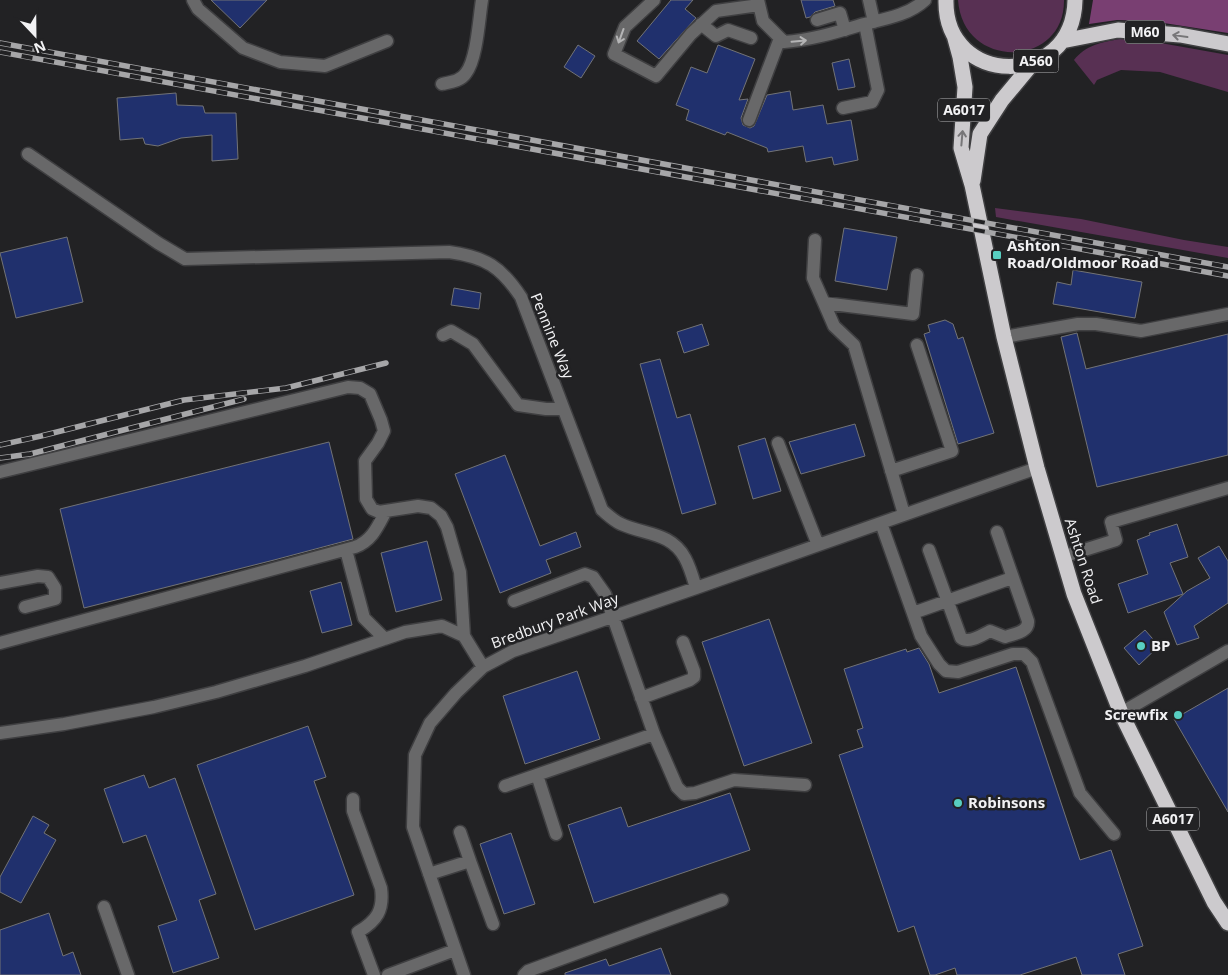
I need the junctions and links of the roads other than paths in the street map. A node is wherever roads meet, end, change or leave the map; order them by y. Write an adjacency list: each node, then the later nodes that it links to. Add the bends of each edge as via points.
1 (193, 0): 17 (street, via 198,9 243,48 280,62 325,66)
2 (482, 0): 20 (street, via 474,52 467,73 457,81)
3 (654, 0): 11 (street, one-way to 11, via 625,27 614,54 656,76)
4 (868, 0): 10 (street)
5 (926, 0): 10 (street, via 911,10)
6 (946, 0): 13 (highway, A560, via 948,22)
7 (1074, 0): 16 (highway, A560, via 1070,27)
8 (759, 2): 11 (street, via 716,11); 15 (street, via 763,21)
9 (816, 20): 12 (street, via 840,13)
10 (869, 23): 12 (street); 21 (street, via 878,90 872,102)
11 (701, 24): 14 (street, via 716,36 728,30)
12 (845, 30): 15 (street, one-way to 12, via 784,42 806,40)
13 (954, 35): 19 (highway, A560, via 965,49 996,66); 24 (highway, Ashton Road / A6017, one-way to 13, via 961,148 965,87)
14 (751, 38)
15 (780, 38): 22 (street)
16 (1062, 41): 18 (highway, M60, one-way to 16, via 1180,35 1118,30); 19 (highway, A560, via 1049,55)
17 (387, 42)
18 (1228, 44)
19 (1032, 64): 24 (highway, Ashton Road / A6017, via 1002,100 980,134)
20 (442, 84)
21 (843, 108)
22 (749, 120)
23 (28, 154): 32 (street, Pennine Way, via 185,259 449,252 469,254 490,263 508,278 520,297)
24 (972, 185): 30 (highway, Ashton Road / A6017)
25 (815, 240): 27 (street, via 814,278)
26 (917, 275): 27 (street, via 913,314)
27 (824, 303): 35 (street, via 834,326 854,345)
28 (1228, 314): 30 (street, via 1141,331 1078,324)
29 (443, 335): 32 (street, via 451,331 473,344 518,404)
30 (1004, 337): 34 (highway, Ashton Road / A6017)
31 (917, 345): 35 (street, via 952,451)
32 (563, 409): 48 (street, Pennine Way, via 602,510 619,524 654,533 671,542 685,558)
33 (778, 443): 42 (street)
34 (1037, 468): 39 (street, Bredbury Park Way); 45 (highway, Ashton Road / A6017)
35 (891, 471): 39 (street)
36 (0, 472): 38 (street, via 348,387 360,388 370,394 384,430 365,461 366,499 372,508)
37 (1228, 488): 45 (street, via 1111,522 1116,540)
38 (386, 511): 43 (street, via 366,542); 54 (street, via 418,506 431,508 441,516 460,572)
39 (904, 514): 40 (street, Bredbury Park Way)
40 (881, 523): 42 (street, Bredbury Park Way); 52 (street)
41 (997, 532): 46 (street)
42 (818, 545): 48 (street, Bredbury Park Way)
43 (346, 550): 55 (street, via 364,618); 57 (street)
44 (929, 550): 50 (street)
45 (1062, 556): 61 (highway, Ashton Road / A6017)
46 (1012, 578): 50 (street); 50 (street, via 1029,625 1005,637 990,631 969,640 961,638)
47 (0, 583): 51 (street, via 48,577 55,588 54,599)
48 (696, 588): 53 (street, Bredbury Park Way)
49 (514, 601): 53 (street, via 585,574 601,586)
50 (947, 601): 52 (street)
51 (25, 607)
52 (913, 613): 70 (street, via 921,636 946,671 958,672 1013,654 1024,654 1032,662 1080,793)
53 (614, 617): 59 (street, Bredbury Park Way, via 513,651); 60 (street)
54 (464, 636): 55 (street, via 442,626); 59 (street)
55 (385, 638): 62 (street, via 216,692 145,709)
56 (683, 642): 60 (street, via 694,677)
57 (0, 643)
58 (1228, 652): 61 (street)
59 (483, 666): 72 (street, Bredbury Park Way, via 430,723 415,755 413,827)
60 (641, 698): 63 (street)
61 (1121, 713): 76 (highway, Ashton Road / A6017, via 1214,902)
62 (0, 733)
63 (654, 734): 64 (street); 65 (street, via 677,787 684,794 695,794 734,780)
64 (537, 775): 66 (street); 69 (street)
65 (805, 785)
66 (505, 786)
67 (353, 799): 79 (street, via 382,897 381,909 367,927 358,932)
68 (460, 832): 71 (street)
69 (556, 834)
70 (1114, 834)
71 (470, 861): 72 (street); 75 (street)
72 (429, 874): 77 (street, Bredbury Park Way)
73 (722, 900): 82 (street)
74 (104, 907): 78 (street)
75 (494, 924)
76 (1228, 924)
77 (455, 950): 80 (street); 81 (street, Bredbury Park Way)
78 (128, 975)
79 (374, 975)
80 (388, 975)
81 (464, 975)
82 (524, 975)

